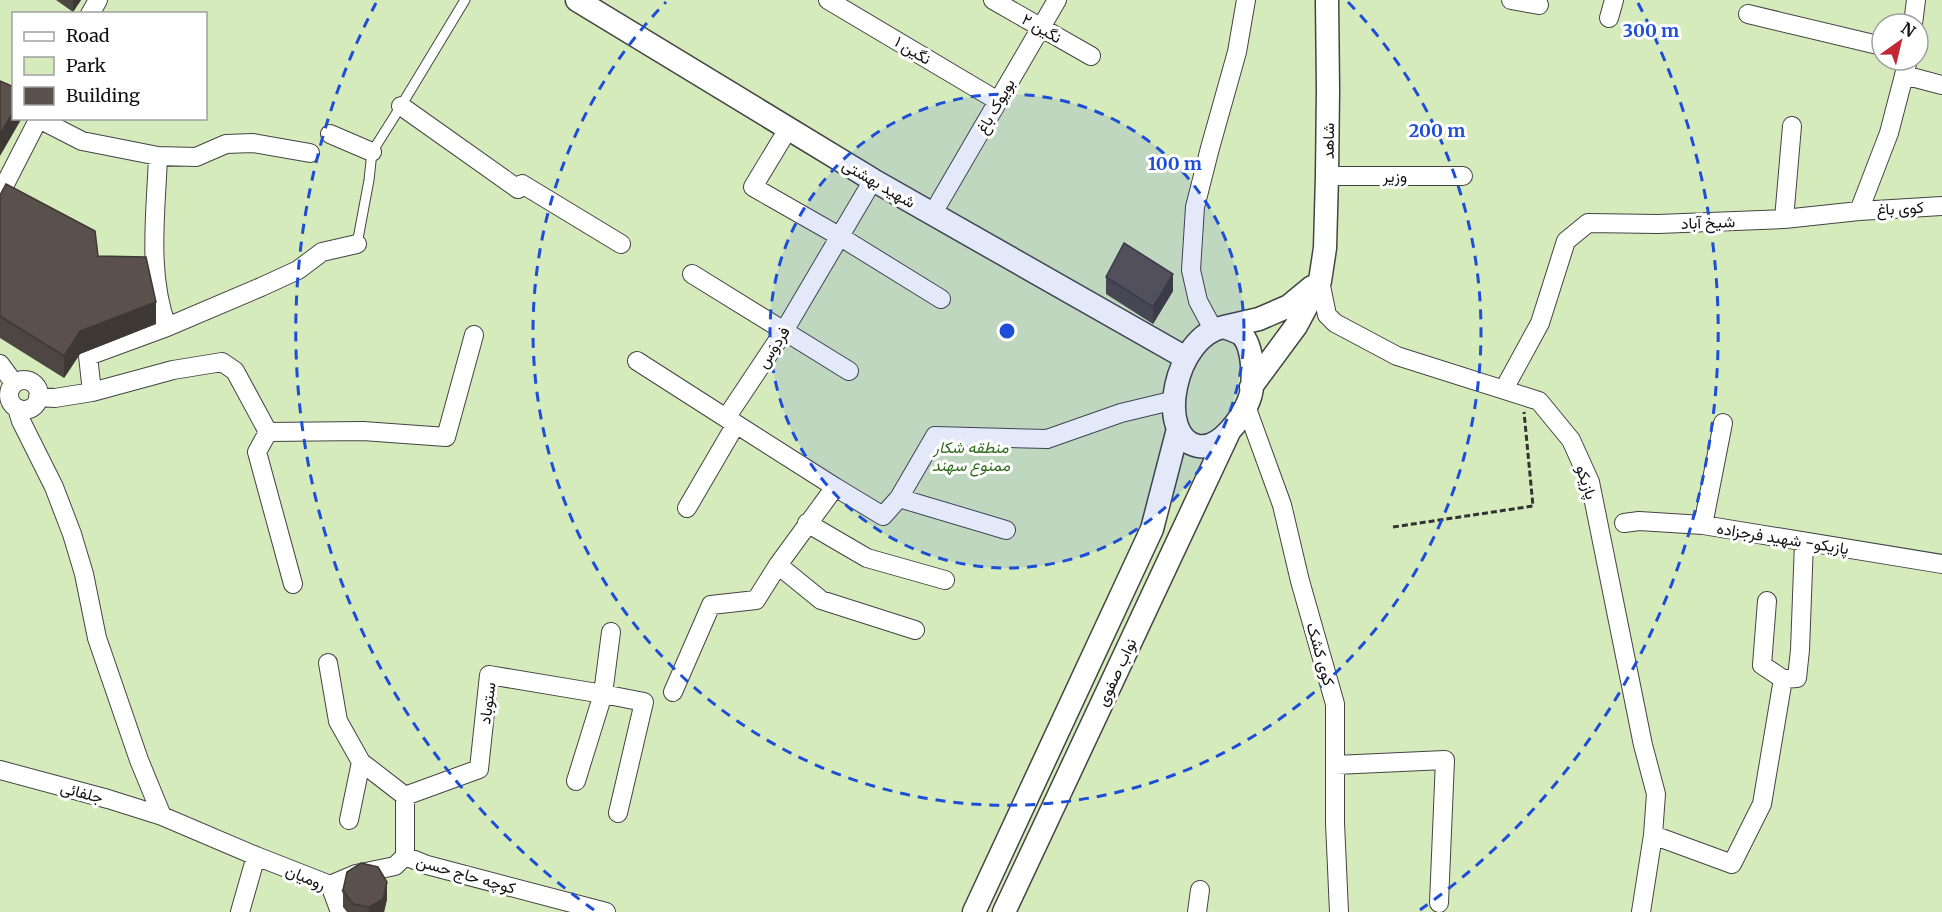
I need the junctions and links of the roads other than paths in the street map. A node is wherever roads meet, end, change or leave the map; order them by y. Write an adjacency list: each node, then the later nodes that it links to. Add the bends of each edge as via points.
1 (465, 0): 20 (lane)
2 (828, 0): 19 (street, نگین ۱)
3 (993, 0): 13 (street, نگین ۲)
4 (1057, 0): 13 (street, بویوک باغ)
5 (1246, 0): 44 (street, via 1237,52 1195,207 1191,270 1198,301)
6 (1327, 0): 29 (street, شاهد)
7 (1511, 0): 10 (street)
8 (1614, 0): 12 (street)
9 (586, 2): 24 (street, شهید بهشتی)
10 (1539, 5)
11 (1748, 14): 14 (street)
12 (1609, 18)
13 (1041, 28): 15 (street, نگین ۲); 19 (street, بویوک باغ)
14 (1870, 43)
15 (1091, 56)
16 (1905, 72): 34 (street, via 1889,133)
17 (1916, 72): 18 (street)
18 (1942, 85)
19 (998, 101): 35 (street, بویوک باغ)
20 (401, 106): 26 (lane); 39 (street, via 518,189 522,184)
21 (38, 120): 32 (street)
22 (41, 120): 28 (street, via 82,141)
23 (1792, 126): 36 (street)
24 (788, 129): 31 (street, شهید بهشتی); 37 (street, via 753,187)
25 (330, 134): 26 (street)
26 (372, 152): 38 (lane)
27 (310, 153): 28 (street, via 253,143 226,144 196,157)
28 (158, 156): 43 (street, via 157,294)
29 (1328, 176): 30 (street, وزیر); 41 (street, شاهد)
30 (1463, 176)
31 (873, 180): 35 (street, شهید بهشتی); 37 (street, فردوس)
32 (0, 194)
33 (1942, 206): 34 (street, کوی باغ)
34 (1858, 211): 36 (street, شیخ آباد)
35 (933, 213): 47 (street, شهید بهشتی)
36 (1784, 219): 51 (street, شیخ آباد, via 1588,223 1566,241 1540,323)
37 (839, 236): 42 (street); 45 (street, فردوس)
38 (357, 244): 43 (street, via 322,252 298,270)
39 (621, 244)
40 (692, 274): 45 (street)
41 (1320, 281): 44 (street, via 1289,306 1259,319); 51 (street, پازیکو, via 1327,315 1335,323 1397,356); 54 (street, شاهد, via 1296,326)
42 (941, 298)
43 (167, 327): 52 (street, via 88,356)
44 (1218, 328): 47 (street, via 1203,336); 54 (street, via 1241,334 1250,350 1253,370)
45 (784, 332): 50 (street); 57 (street, فردوس)
46 (474, 335): 60 (street, via 446,437 363,431)
47 (1186, 358): 56 (street, via 1180,367)
48 (637, 361): 57 (street)
49 (0, 364): 53 (street)
50 (849, 371)
51 (1504, 389): 89 (street, پازیکو, via 1539,401 1571,440 1590,482 1656,794)
52 (92, 392): 55 (street); 60 (street, via 173,370 222,362 235,371)
53 (10, 393): 55 (street, via 26,409 35,405); 55 (street, via 24,380 33,383); 87 (street, via 72,534 97,638)
54 (1249, 396): 61 (street, via 1241,417); 82 (street, کوی کشک, via 1335,704)
55 (38, 397)
56 (1174, 400): 59 (street); 63 (street, via 1120,413 1047,439 935,436)
57 (731, 421): 62 (street); 64 (street, فردوس)
58 (1723, 423): 67 (street)
59 (1178, 429): 61 (street, via 1188,442 1200,447 1214,444); 98 (street, نواب صفوی, via 1152,529)
60 (268, 432): 73 (street, via 257,452)
61 (1229, 432): 99 (street, نواب صفوی)
62 (835, 487): 63 (street, via 883,516); 65 (street)
63 (899, 498): 68 (street)
64 (687, 508)
65 (807, 523): 71 (street); 72 (street, via 867,558)
66 (1624, 523): 67 (street, پازیکو- شهید فرجزاده)
67 (1703, 525): 69 (street, پازیکو- شهید فرجزاده)
68 (1006, 530)
69 (1804, 542): 70 (street, پازیکو- شهید فرجزاده); 78 (street, via 1797,678)
70 (1942, 564)
71 (777, 565): 75 (street, via 821,600); 79 (street, via 756,600 711,605)
72 (945, 579)
73 (293, 584)
74 (1767, 601): 78 (street, via 1762,665)
75 (915, 630)
76 (611, 632): 80 (street)
77 (328, 663): 81 (street, via 338,721)
78 (1783, 680): 89 (street, via 1762,804 1732,864)
79 (673, 692)
80 (603, 694): 84 (street); 85 (street, ستوباد, via 489,675 479,769); 86 (street, via 644,702)
81 (361, 762): 85 (street); 88 (street)
82 (1335, 765): 94 (street, via 1445,760); 101 (street, کوی کشک)
83 (0, 770): 87 (street, جلفائی)
84 (576, 781)
85 (405, 796): 91 (street)
86 (618, 813)
87 (162, 816): 90 (street)
88 (349, 820)
89 (1653, 835): 102 (street, پازیکو)
90 (256, 856): 92 (street, رومیان); 95 (street)
91 (405, 856): 92 (street, کوچه حاج حسن, via 395,866 356,874); 97 (street, کوچه حاج حسن)
92 (330, 885): 96 (street, رومیان)
93 (1200, 890): 100 (street)
94 (1439, 903)
95 (240, 912)
96 (340, 912)
97 (606, 912)
98 (974, 912)
99 (1004, 912)
100 (1197, 912)
101 (1339, 912)
102 (1641, 912)

